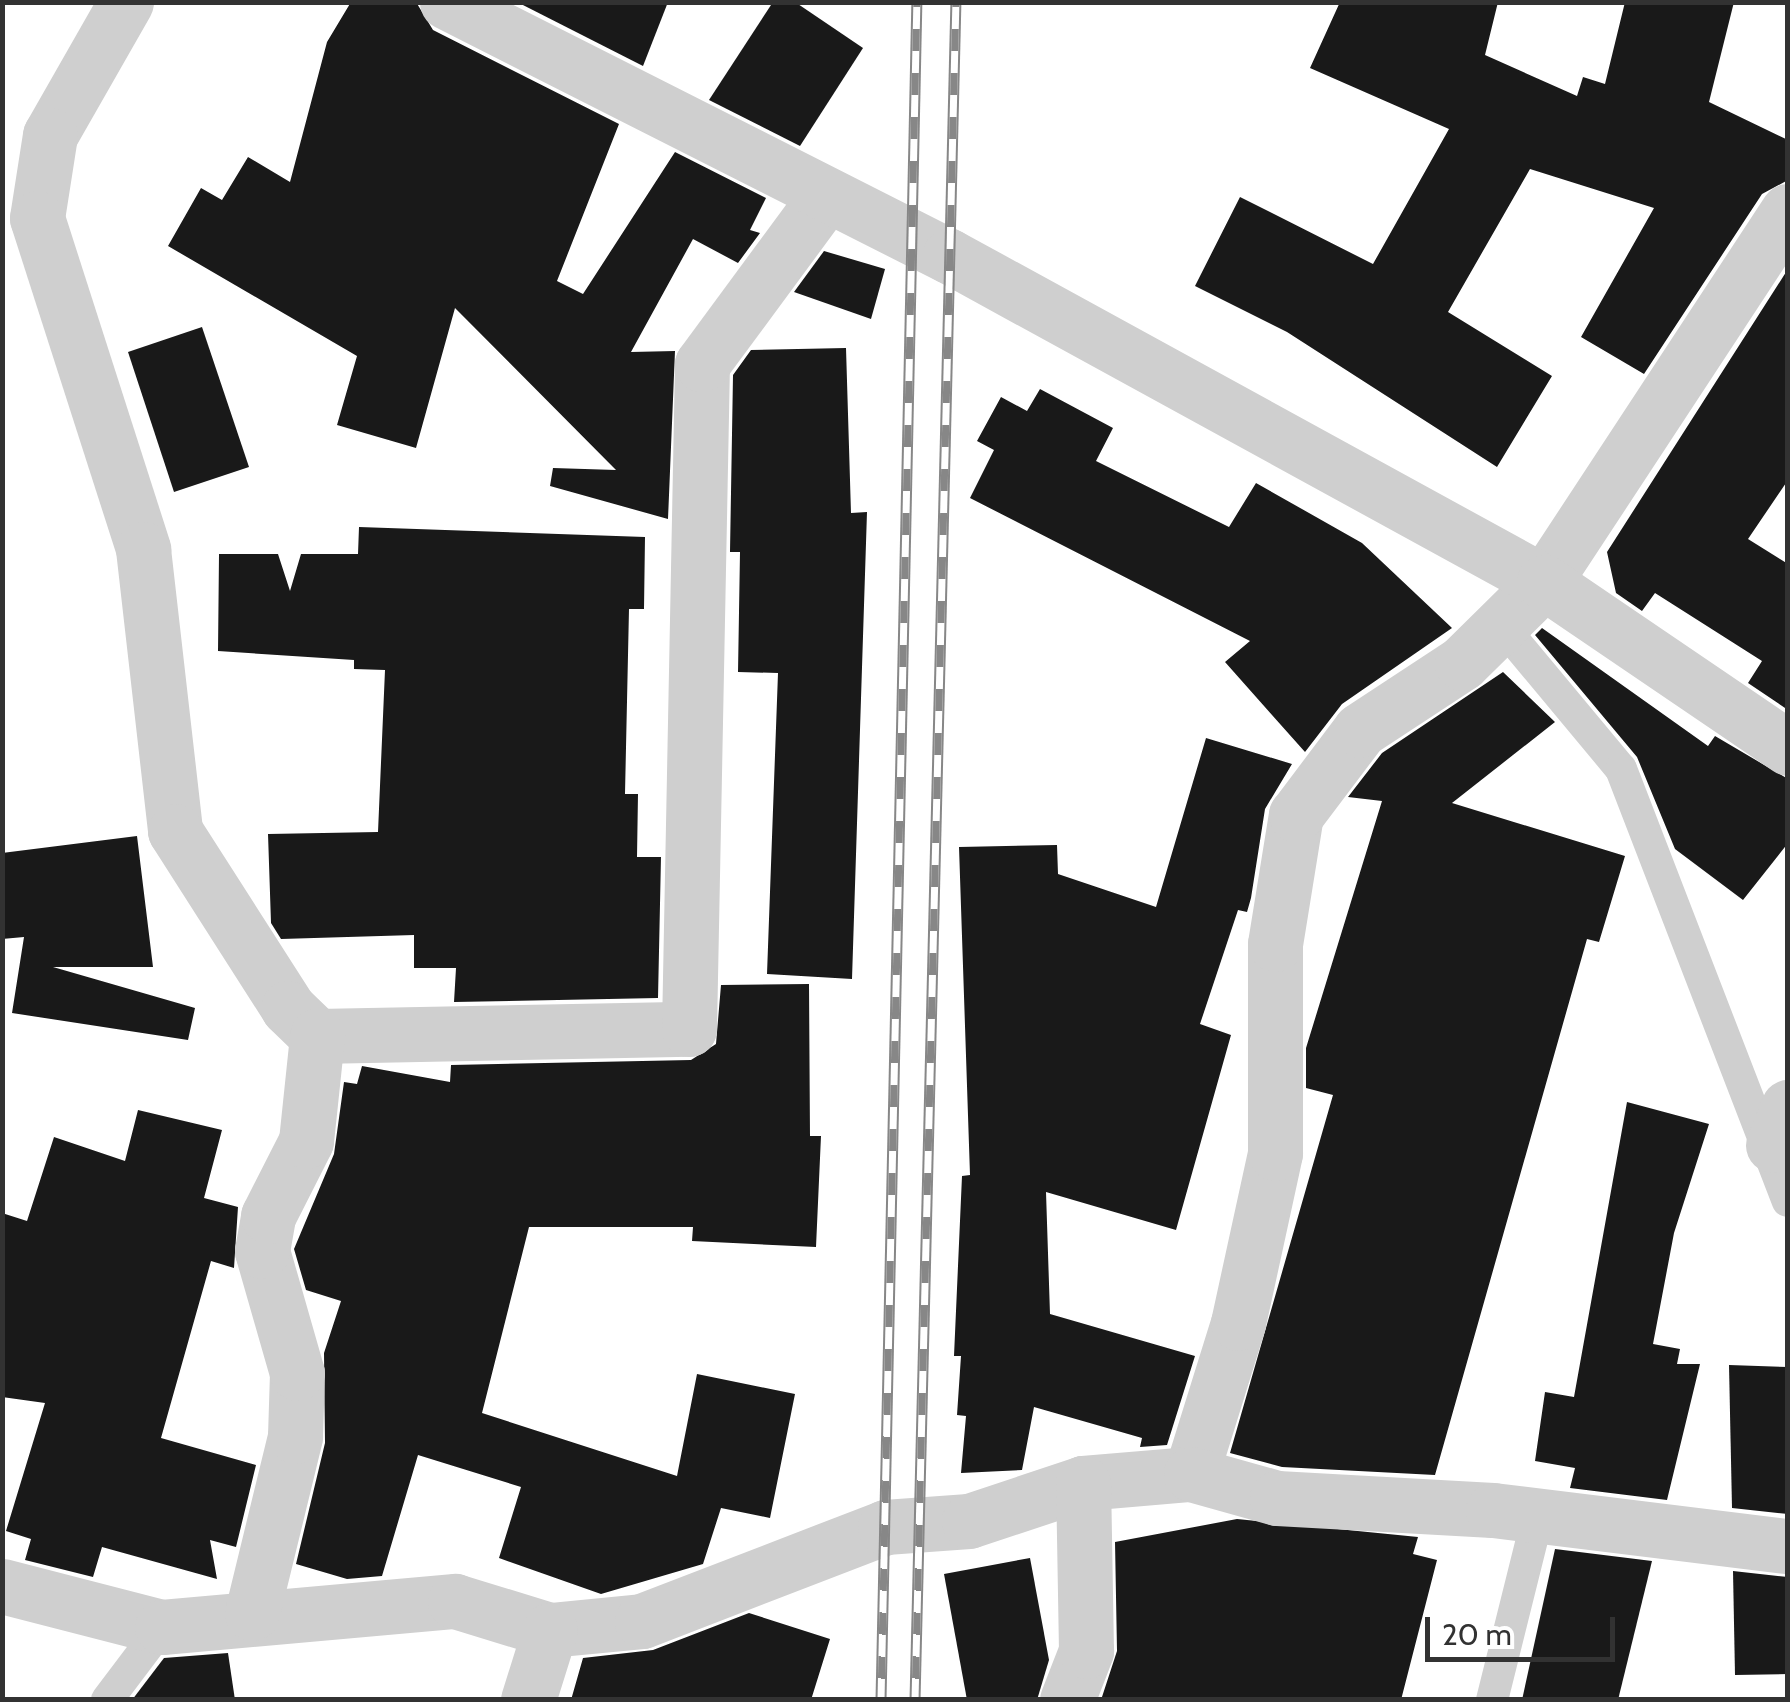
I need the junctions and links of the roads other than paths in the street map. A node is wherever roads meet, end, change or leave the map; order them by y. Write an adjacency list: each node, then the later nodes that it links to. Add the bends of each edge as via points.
1 (126, 2): 8 (street, via 50,135 37,218 144,549 175,832 288,1008)
2 (471, 8): 3 (street)
3 (826, 196): 5 (street); 8 (street, via 702,364 689,1028)
4 (1788, 211): 5 (street)
5 (1544, 582): 6 (street); 7 (street)
6 (1501, 626): 9 (lane, via 1621,769); 11 (street, via 1360,730 1296,815 1275,944 1275,1153 1238,1323)
7 (1788, 748)
8 (316, 1036): 16 (street, via 306,1140 262,1251 297,1372 296,1436)
9 (1780, 1126): 10 (lane)
10 (1788, 1201)
11 (1191, 1474): 12 (street); 13 (street, via 1277,1498)
12 (1083, 1483): 18 (street, via 969,1521 919,1519 848,1537 737,1590 642,1620); 21 (street, via 1086,1651)
13 (1538, 1516): 14 (street); 22 (lane)
14 (1788, 1546)
15 (2, 1586): 17 (street)
16 (252, 1613): 17 (street); 18 (street, via 455,1601)
17 (162, 1627): 19 (lane)
18 (550, 1630): 20 (street)
19 (107, 1700)
20 (528, 1700)
21 (1067, 1700)
22 (1492, 1700)

